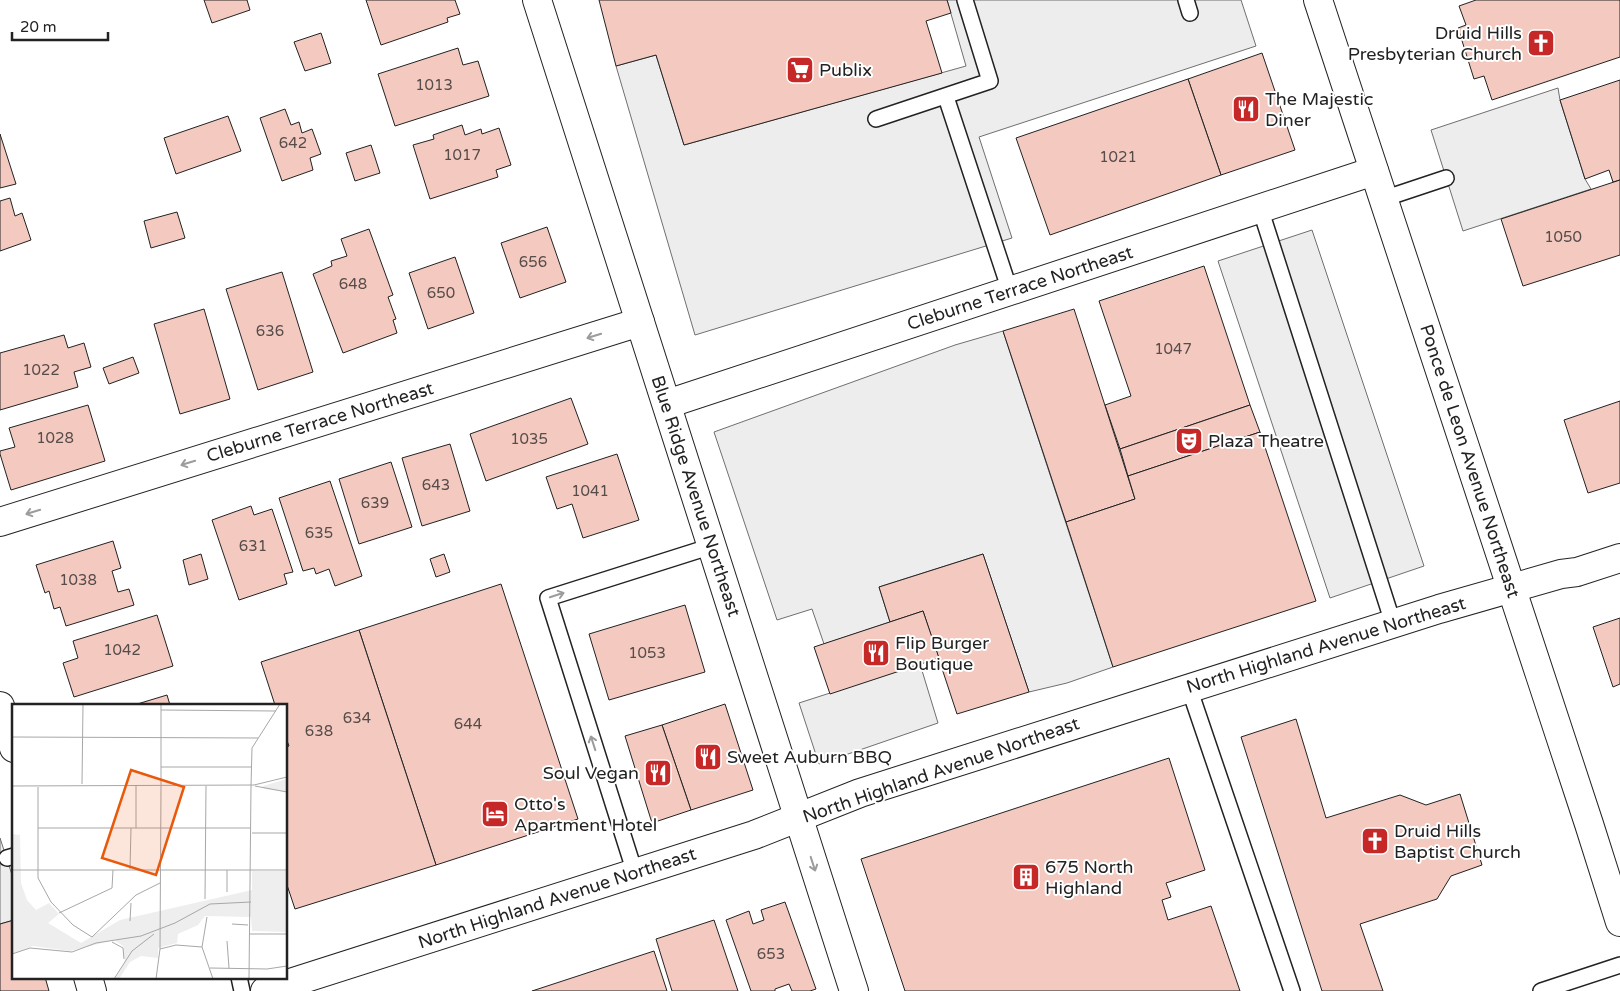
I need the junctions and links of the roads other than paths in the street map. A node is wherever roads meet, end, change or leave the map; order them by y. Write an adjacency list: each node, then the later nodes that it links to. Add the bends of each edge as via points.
1 (538, 0): 11 (main road, Blue Ridge Avenue Northeast)
2 (965, 0): 4 (lane, via 990,81)
3 (1318, 0): 6 (main road, Ponce de Leon Avenue Northeast)
4 (946, 97): 5 (lane); 10 (lane)
5 (876, 118)
6 (1374, 171): 8 (main road, Ponce de Leon Avenue Northeast); 9 (main road, Cleburne Terrace Northeast)
7 (1446, 178): 8 (lane)
8 (1383, 199): 16 (main road, Ponce de Leon Avenue Northeast)
9 (1260, 208): 10 (main road, Cleburne Terrace Northeast); 17 (lane)
10 (1010, 291): 12 (main road, Cleburne Terrace Northeast)
11 (640, 322): 12 (main road, Blue Ridge Avenue Northeast); 13 (main road, Cleburne Terrace Northeast, one-way to 13)
12 (667, 404): 14 (main road, Blue Ridge Avenue Northeast)
13 (0, 522)
14 (712, 546): 21 (main road, Blue Ridge Avenue Northeast); 22 (lane, one-way to 14, via 548,598)
15 (1620, 558): 16 (main road, North Highland Avenue Northeast)
16 (1512, 589): 17 (main road, North Highland Avenue Northeast); 23 (main road, Ponce de Leon Avenue Northeast)
17 (1393, 623): 18 (main road, North Highland Avenue Northeast)
18 (1189, 688): 21 (main road, North Highland Avenue Northeast, via 860,793); 31 (lane)
19 (0, 706): 20 (main road)
20 (12, 742)
21 (798, 818): 22 (main road, North Highland Avenue Northeast); 30 (main road, Blue Ridge Avenue Northeast, one-way to 30)
22 (635, 873): 29 (main road, North Highland Avenue Northeast)
23 (1620, 922)
24 (1620, 965): 32 (lane)
25 (88, 978): 27 (main road)
26 (239, 978): 28 (lane)
27 (92, 991)
28 (242, 991)
29 (265, 991)
30 (854, 991)
31 (1292, 991)
32 (1541, 991)

